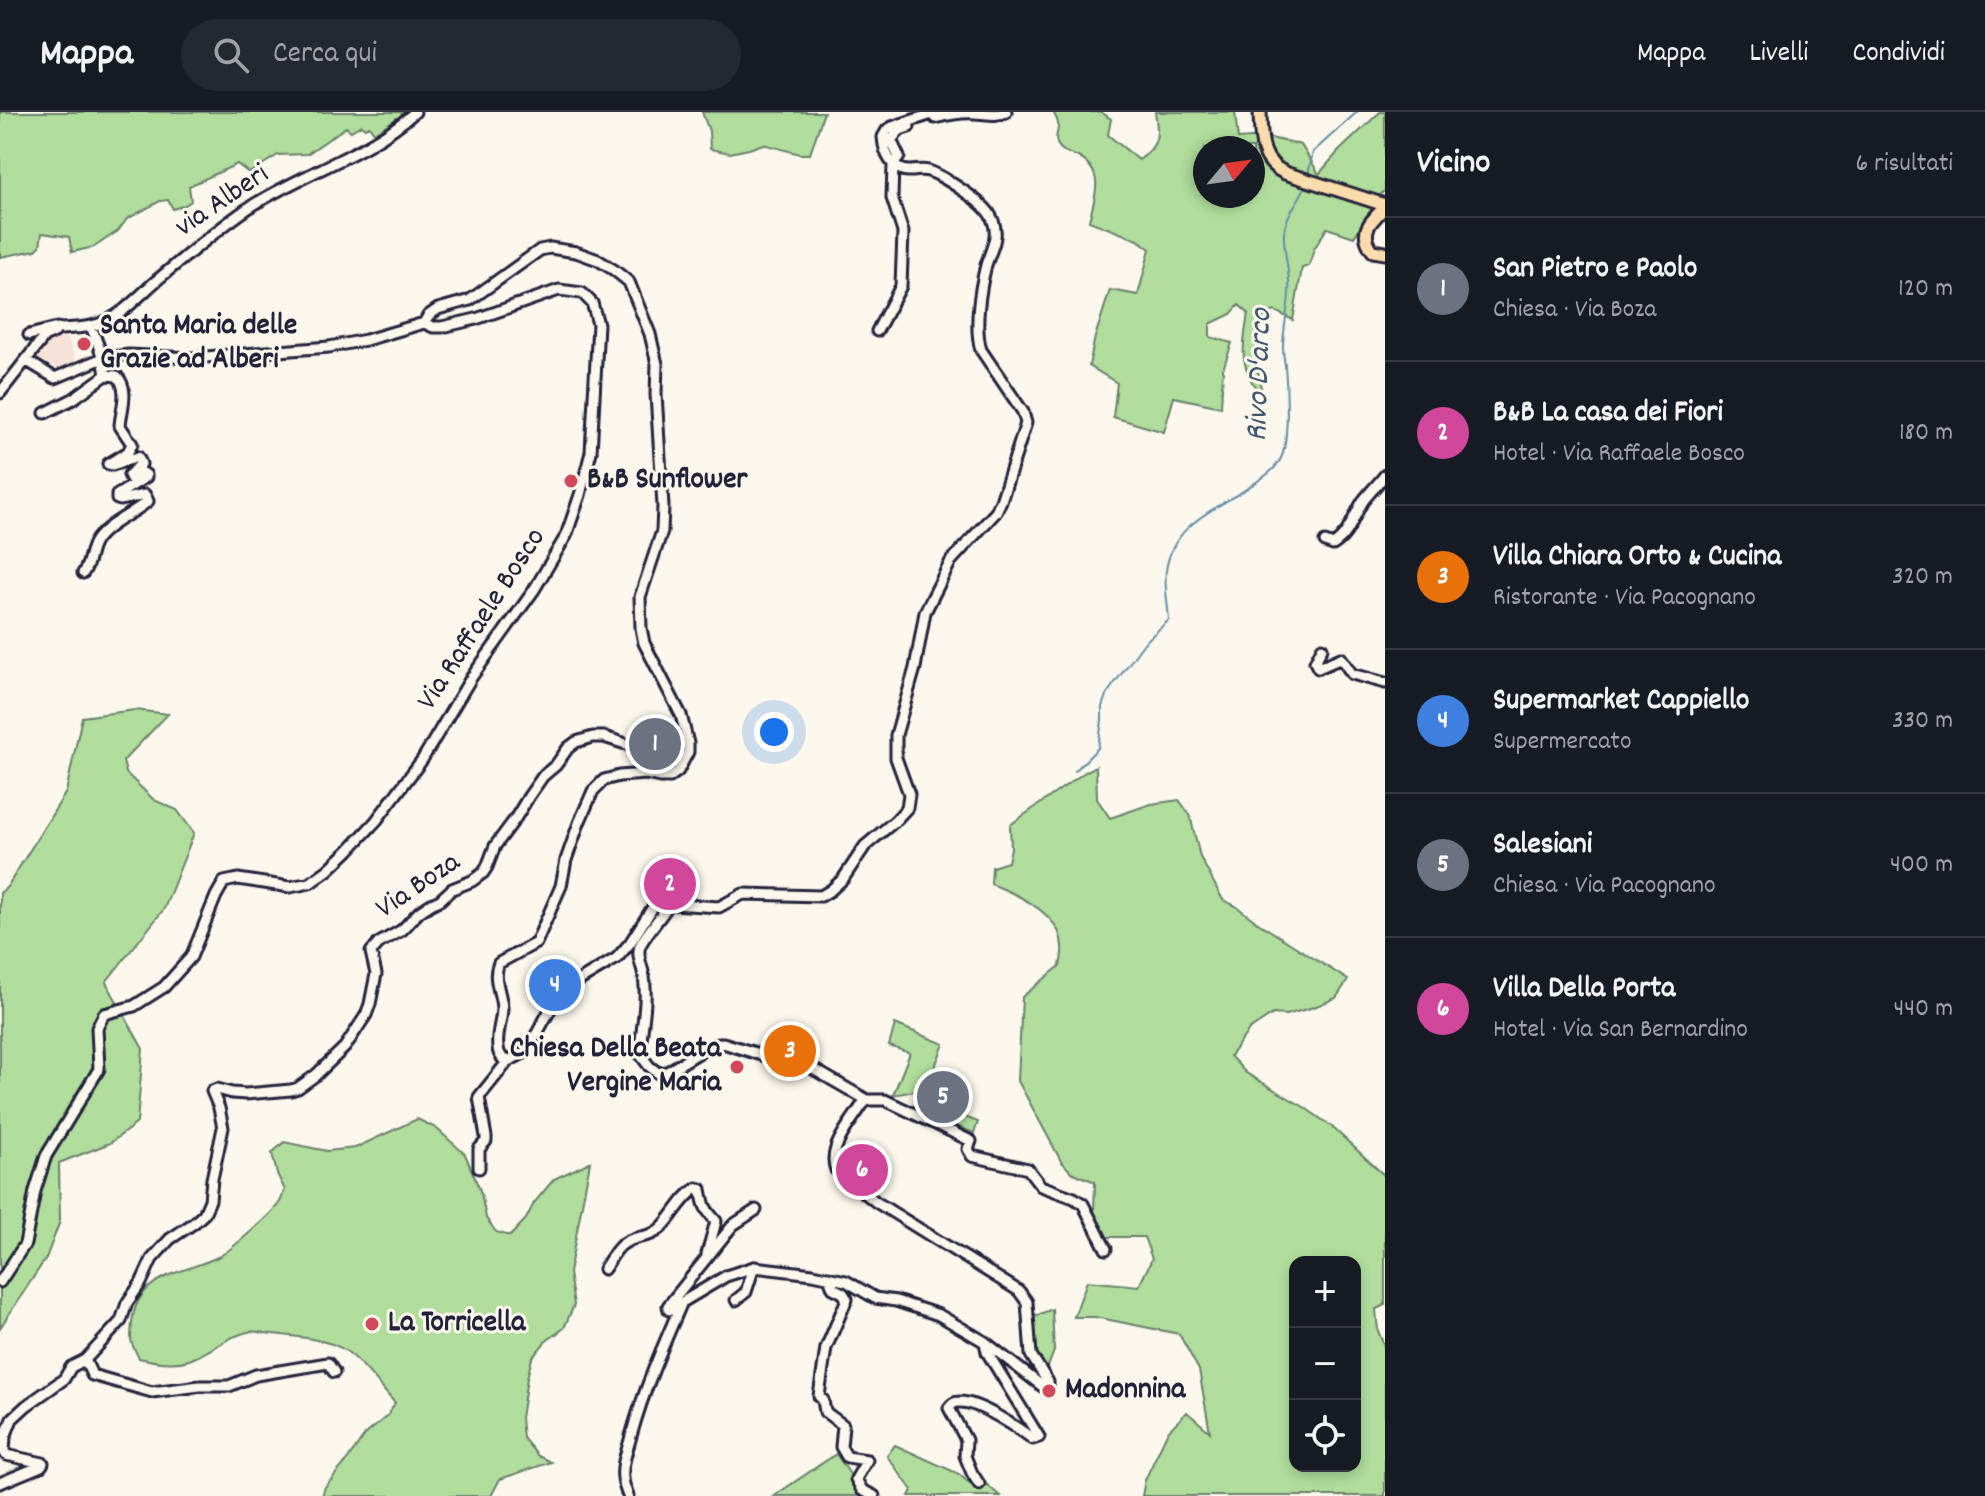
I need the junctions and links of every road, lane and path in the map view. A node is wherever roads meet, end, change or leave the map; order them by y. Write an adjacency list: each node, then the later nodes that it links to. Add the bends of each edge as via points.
1 (415, 112): 9 (street, via Alberi, via 380,139 247,210 129,305)
2 (938, 112): 5 (street, via 887,130 883,141)
3 (1006, 112): 5 (street, via 951,114 900,130 891,140 899,157)
4 (1260, 112): 6 (main road, via 1263,149 1279,170)
5 (893, 165): 11 (street, via 892,198 903,232 901,286); 24 (street, via 938,175 990,214 996,233 985,269 978,340 1023,412 1024,432 996,512 951,561 925,612 896,735 896,758 909,794 907,808 821,896 743,894 719,907)
6 (1379, 203): 7 (main road, via 1366,240)
7 (1379, 252)
8 (424, 323): 13 (street, via 329,347 193,358); 23 (street, via 438,309 470,300 550,248 598,260 629,282 657,364 663,506 662,531 640,597 641,628 681,715); 34 (street, Via Raffaele Bosco, via 442,327 476,319 559,290 582,293 592,303 598,324 591,452 566,536 422,760 348,851 310,883 290,887 238,879 224,882 191,957 164,987 134,1006 104,1014 97,1028 99,1069 46,1156 25,1244)
9 (91, 326): 10 (street, via Alberi); 13 (street)
10 (62, 329): 12 (street, via Alberi); 14 (street, via 44,337)
11 (877, 331)
12 (29, 335)
13 (103, 358): 14 (street, via 55,378); 15 (street)
14 (27, 361): 16 (street)
15 (106, 375): 17 (street); 20 (street, via 122,381 120,426 132,444 108,465 138,457 141,464 130,478 146,475 117,499 145,495 148,501 95,541)
16 (0, 393)
17 (45, 413)
18 (1385, 475): 19 (street, via 1342,539 1333,545)
19 (1325, 542)
20 (83, 573)
21 (1322, 648): 22 (street, via 1315,662 1318,668 1341,658 1352,674)
22 (1385, 683)
23 (688, 743): 25 (street, via 681,766 670,777 619,776 604,780 593,791 536,943 496,969 502,1011 498,1049); 38 (street, Via Boza, via 648,751 604,737 576,742 543,776 483,873 419,912 371,952 376,974 370,1004 358,1030 335,1057 291,1090 212,1091 223,1128 204,1214 161,1247 121,1321)
24 (669, 904): 25 (street, via 653,907 617,958 560,992 531,1044); 26 (street, via 638,954 646,1000 640,1054 649,1066 667,1072 723,1043 801,1062)
25 (508, 1061): 27 (street, via 479,1097 486,1137 479,1149)
26 (867, 1100): 29 (street, via 885,1100 971,1141 972,1156 1028,1169 1041,1186 1083,1204); 37 (street, via 835,1148 836,1170 876,1202 1019,1291 1027,1302 1031,1355 1048,1386)
27 (479, 1168)
28 (756, 1210): 30 (street, via 733,1225)
29 (1106, 1249)
30 (707, 1256): 32 (street, via 716,1221 697,1188 652,1236 624,1243); 36 (street, via 669,1310)
31 (754, 1267): 33 (street); 35 (street, via 746,1292); 36 (street, via 726,1276)
32 (604, 1269)
33 (829, 1277): 37 (street, via 875,1298 939,1315); 43 (street, via 847,1299 826,1348 819,1396 825,1412 843,1425 841,1447 847,1457 867,1460 856,1479)
34 (0, 1282)
35 (736, 1300)
36 (682, 1302): 42 (street, via 634,1427 624,1464)
37 (985, 1342): 41 (street, via 1039,1437 1033,1439 975,1406 951,1404)
38 (85, 1360): 39 (street, via 92,1375 152,1392 229,1386 256,1375 328,1363); 40 (street, Via Boza, via 12,1419 6,1455 43,1463)
39 (334, 1372)
40 (0, 1483)
41 (979, 1484)
42 (628, 1496)
43 (874, 1496)

